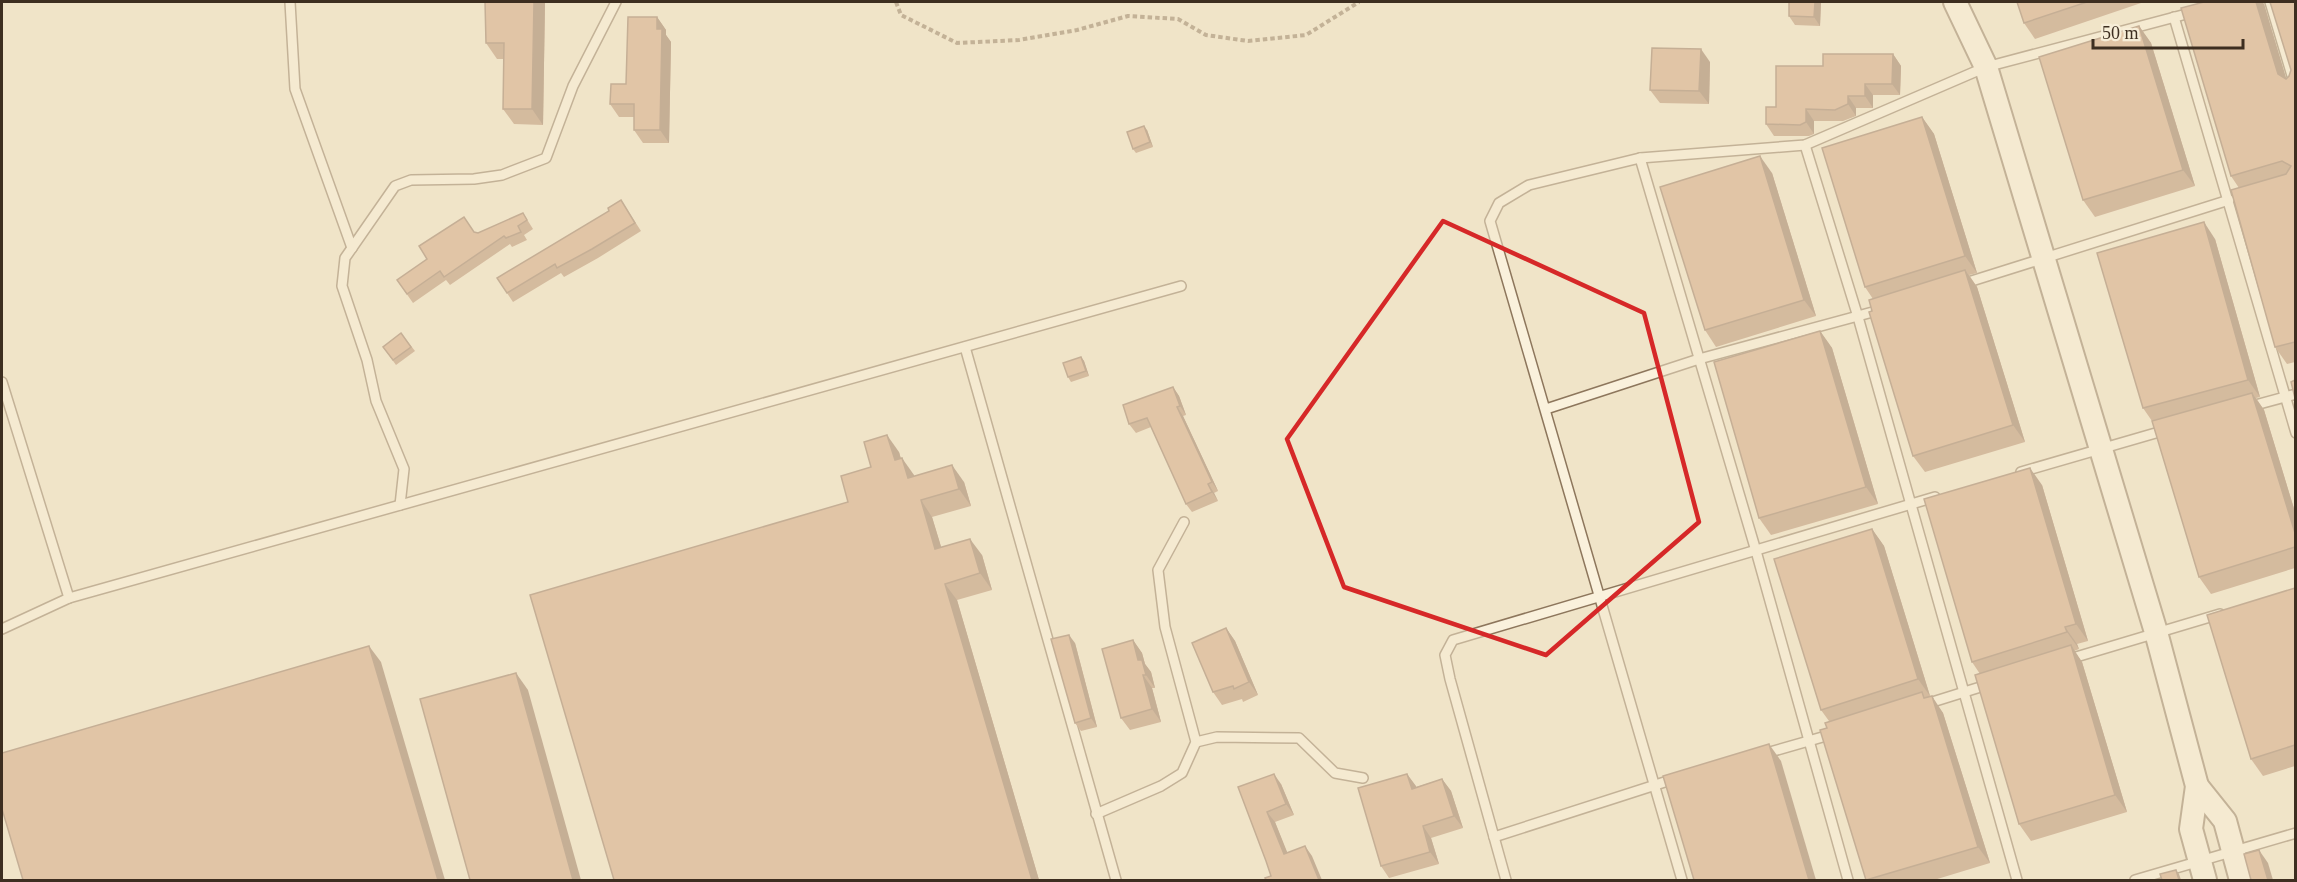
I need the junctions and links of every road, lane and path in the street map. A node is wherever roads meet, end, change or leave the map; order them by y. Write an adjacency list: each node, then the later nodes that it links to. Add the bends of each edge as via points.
1 (291, 2): 17 (lane, via 296,89)
2 (616, 2): 17 (lane, via 573,86 546,158 502,175 411,180 395,186)
3 (896, 2): 4 (path, via 901,15 957,43 1019,40 1128,16 1178,19 1206,35 1248,41 1306,35)
4 (1359, 2)
5 (1955, 2): 10 (street)
6 (1970, 2): 10 (street)
7 (2270, 2): 12 (lane)
8 (2203, 9): 9 (lane)
9 (2174, 17): 11 (lane); 16 (lane)
10 (1968, 31): 11 (street)
11 (1986, 67): 13 (lane); 18 (street)
12 (2295, 89)
13 (1804, 145): 14 (lane); 22 (lane)
14 (1640, 158): 24 (lane); 28 (lane, via 1529,184 1499,203 1490,221)
15 (2240, 200): 16 (lane)
16 (2229, 202): 18 (lane); 27 (lane)
17 (352, 248): 35 (lane, via 345,258 342,286 376,401 404,469)
18 (2043, 258): 20 (lane); 32 (street)
19 (1181, 286): 23 (lane)
20 (1956, 286)
21 (1890, 307): 22 (lane)
22 (1858, 317): 24 (lane); 36 (lane)
23 (965, 346): 35 (lane); 56 (lane)
24 (1699, 359): 28 (lane); 38 (lane)
25 (2, 382): 40 (lane)
26 (2295, 394): 27 (lane)
27 (2285, 396): 29 (lane); 31 (lane)
28 (1546, 409): 39 (lane)
29 (2242, 409)
30 (2176, 427): 32 (lane)
31 (2295, 433)
32 (2100, 449): 33 (lane); 43 (street)
33 (2011, 475)
34 (1944, 495): 36 (lane)
35 (400, 505): 40 (lane)
36 (1911, 505): 38 (lane); 46 (lane)
37 (1184, 522): 50 (lane, via 1158,570 1165,627)
38 (1756, 550): 39 (lane); 49 (lane)
39 (1598, 597): 54 (lane); 58 (lane, via 1453,640 1445,655)
40 (69, 598): 42 (lane)
41 (2231, 611): 43 (lane)
42 (2, 629)
43 (2156, 632): 44 (lane); 55 (street)
44 (2053, 664)
45 (1996, 682): 46 (lane)
46 (1962, 693): 47 (lane); 65 (lane)
47 (1918, 707)
48 (1842, 731): 49 (lane)
49 (1809, 741): 51 (lane); 64 (lane)
50 (1196, 742): 53 (lane, via 1217,737 1299,738 1335,772); 56 (lane, via 1182,773)
51 (1754, 756)
52 (1688, 775): 54 (lane)
53 (1363, 778)
54 (1655, 784): 58 (lane); 63 (lane)
55 (2197, 786): 59 (street, via 2225,821); 60 (street, via 2192,829)
56 (1096, 814): 61 (lane)
57 (2295, 833): 59 (lane)
58 (1494, 837): 62 (lane)
59 (2233, 852): 60 (lane); 67 (street)
60 (2203, 871): 66 (lane)
61 (1116, 880)
62 (1506, 880)
63 (1682, 880)
64 (1848, 880)
65 (2017, 880)
66 (2135, 880)
67 (2241, 880)

